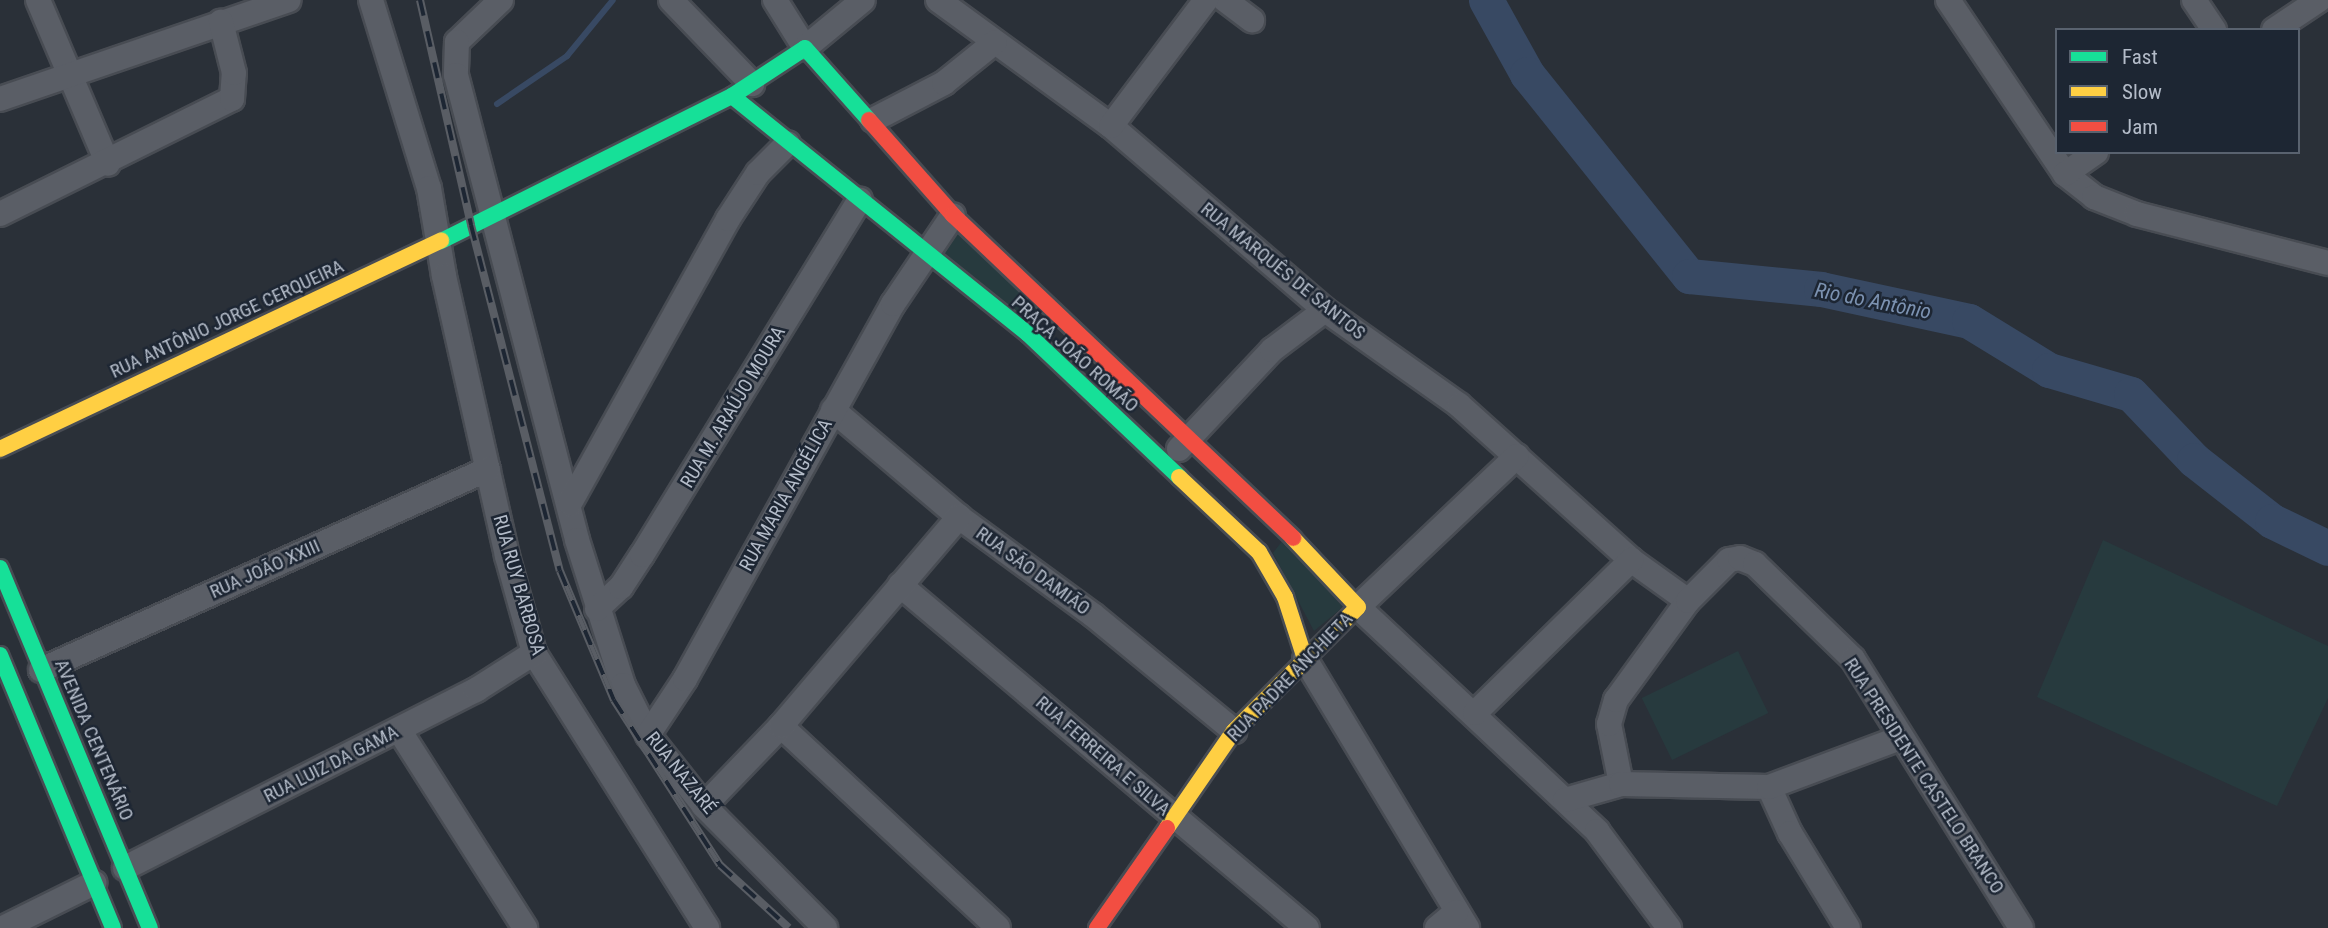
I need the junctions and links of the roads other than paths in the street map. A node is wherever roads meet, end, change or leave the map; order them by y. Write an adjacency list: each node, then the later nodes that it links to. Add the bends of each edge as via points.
1 (38, 0): 20 (street)
2 (289, 0): 15 (street)
3 (372, 0): 33 (street, RUA RUY BARBOSA, via 429,188)
4 (501, 0): 32 (street, RUA NAZARÉ, via 457,42 456,75)
5 (671, 0): 21 (street)
6 (775, 0): 19 (street)
7 (863, 0): 19 (street)
8 (938, 0): 18 (street, RUA MARQUÊS DE SANTOS)
9 (1206, 0): 24 (street)
10 (1225, 0): 14 (street)
11 (1948, 0): 28 (street)
12 (2194, 0): 16 (street)
13 (2319, 0): 17 (street)
14 (1252, 20)
15 (221, 22): 20 (street); 27 (street, via 234,72 232,99)
16 (2213, 28)
17 (2276, 28)
18 (995, 42): 23 (street, via 944,83); 24 (street, RUA MARQUÊS DE SANTOS)
19 (805, 48): 21 (street, RUA ANTÔNIO JORGE CERQUEIRA); 23 (street, PRAÇA JOÃO ROMÃO)
20 (71, 75): 22 (street); 27 (street)
21 (742, 90): 25 (street, PRAÇA JOÃO ROMÃO); 32 (street, RUA ANTÔNIO JORGE CERQUEIRA)
22 (0, 99)
23 (873, 120): 31 (street, PRAÇA JOÃO ROMÃO)
24 (1111, 126): 36 (street, RUA MARQUÊS DE SANTOS)
25 (788, 143): 29 (street, PRAÇA JOÃO ROMÃO); 45 (street, via 758,173 727,219)
26 (2093, 154): 28 (street)
27 (108, 164): 30 (street)
28 (2065, 174): 35 (street, via 2094,197 2137,214)
29 (860, 199): 34 (street, PRAÇA JOÃO ROMÃO); 55 (street, RUA M. ARAÚJO MOURA, via 642,555 621,587)
30 (0, 214)
31 (953, 215): 34 (street, RUA MARIA ANGÉLICA); 37 (street, PRAÇA JOÃO ROMÃO)
32 (480, 219): 33 (street, RUA ANTÔNIO JORGE CERQUEIRA); 45 (street, RUA NAZARÉ)
33 (438, 243): 41 (street, RUA ANTÔNIO JORGE CERQUEIRA); 44 (street, RUA RUY BARBOSA)
34 (925, 256): 38 (street, PRAÇA JOÃO ROMÃO); 39 (street, RUA MARIA ANGÉLICA)
35 (2324, 258)
36 (1325, 310): 40 (street, via 1272,350); 42 (street, RUA MARQUÊS DE SANTOS, via 1459,405)
37 (1054, 311): 38 (street); 40 (street, PRAÇA JOÃO ROMÃO)
38 (1028, 334): 43 (street, PRAÇA JOÃO ROMÃO)
39 (833, 410): 46 (street, RUA SÃO DAMIÃO); 65 (street, RUA MARIA ANGÉLICA, via 685,679)
40 (1188, 437): 43 (street); 47 (street, PRAÇA JOÃO ROMÃO)
41 (0, 450)
42 (1517, 456): 49 (street, RUA MARQUÊS DE SANTOS); 54 (street, RUA PADRE ANCHIETA)
43 (1166, 466): 48 (street, PRAÇA JOÃO ROMÃO)
44 (488, 469): 56 (street, RUA RUY BARBOSA); 59 (street, RUA JOÃO XXIII)
45 (569, 503): 55 (street, RUA NAZARÉ)
46 (959, 517): 51 (street); 64 (street, RUA SÃO DAMIÃO, via 1093,615)
47 (1287, 531): 48 (street); 54 (street, PRAÇA JOÃO ROMÃO)
48 (1259, 552): 58 (street, PRAÇA JOÃO ROMÃO, via 1285,597)
49 (1632, 560): 53 (street, RUA MARQUÊS DE SANTOS); 61 (street)
50 (0, 568): 52 (street, AVENIDA CENTENÁRIO)
51 (900, 585): 62 (street); 71 (street, RUA FERREIRA E SILVA, via 990,656)
52 (5, 595): 59 (street, AVENIDA CENTENÁRIO)
53 (1688, 601): 66 (street, RUA PRESIDENTE CASTELO BRANCO, via 1724,565 1740,558 1755,564 1853,659); 67 (street, via 1616,700 1609,724)
54 (1358, 607): 58 (street, RUA PADRE ANCHIETA); 61 (street)
55 (597, 609): 65 (street, RUA NAZARÉ, via 623,685)
56 (534, 653): 63 (street, RUA LUIZ DA GAMA); 79 (street, RUA RUY BARBOSA)
57 (0, 655): 60 (street)
58 (1305, 659): 64 (street, RUA PADRE ANCHIETA); 74 (street)
59 (41, 670): 72 (street, AVENIDA CENTENÁRIO)
60 (8, 693): 73 (street)
61 (1475, 713): 69 (street)
62 (781, 726): 70 (street); 81 (street)
63 (399, 730): 72 (street, RUA LUIZ DA GAMA); 78 (street)
64 (1234, 731): 71 (street, RUA PADRE ANCHIETA)
65 (648, 735): 70 (street, RUA NAZARÉ)
66 (1900, 738): 68 (street); 87 (street, RUA PRESIDENTE CASTELO BRANCO)
67 (1621, 784): 68 (street); 69 (street)
68 (1769, 787): 86 (street, via 1790,832)
69 (1565, 800): 85 (street, via 1597,831)
70 (704, 806): 80 (street, RUA NAZARÉ)
71 (1175, 820): 82 (street, RUA PADRE ANCHIETA); 83 (street, RUA FERREIRA E SILVA)
72 (125, 868): 77 (street, AVENIDA CENTENÁRIO)
73 (94, 883): 75 (street); 76 (street)
74 (1461, 920): 84 (street)
75 (3, 928)
76 (113, 928)
77 (150, 928)
78 (525, 928)
79 (707, 928)
80 (825, 928)
81 (998, 928)
82 (1097, 928)
83 (1307, 928)
84 (1437, 928)
85 (1669, 928)
86 (1848, 928)
87 (2021, 928)

